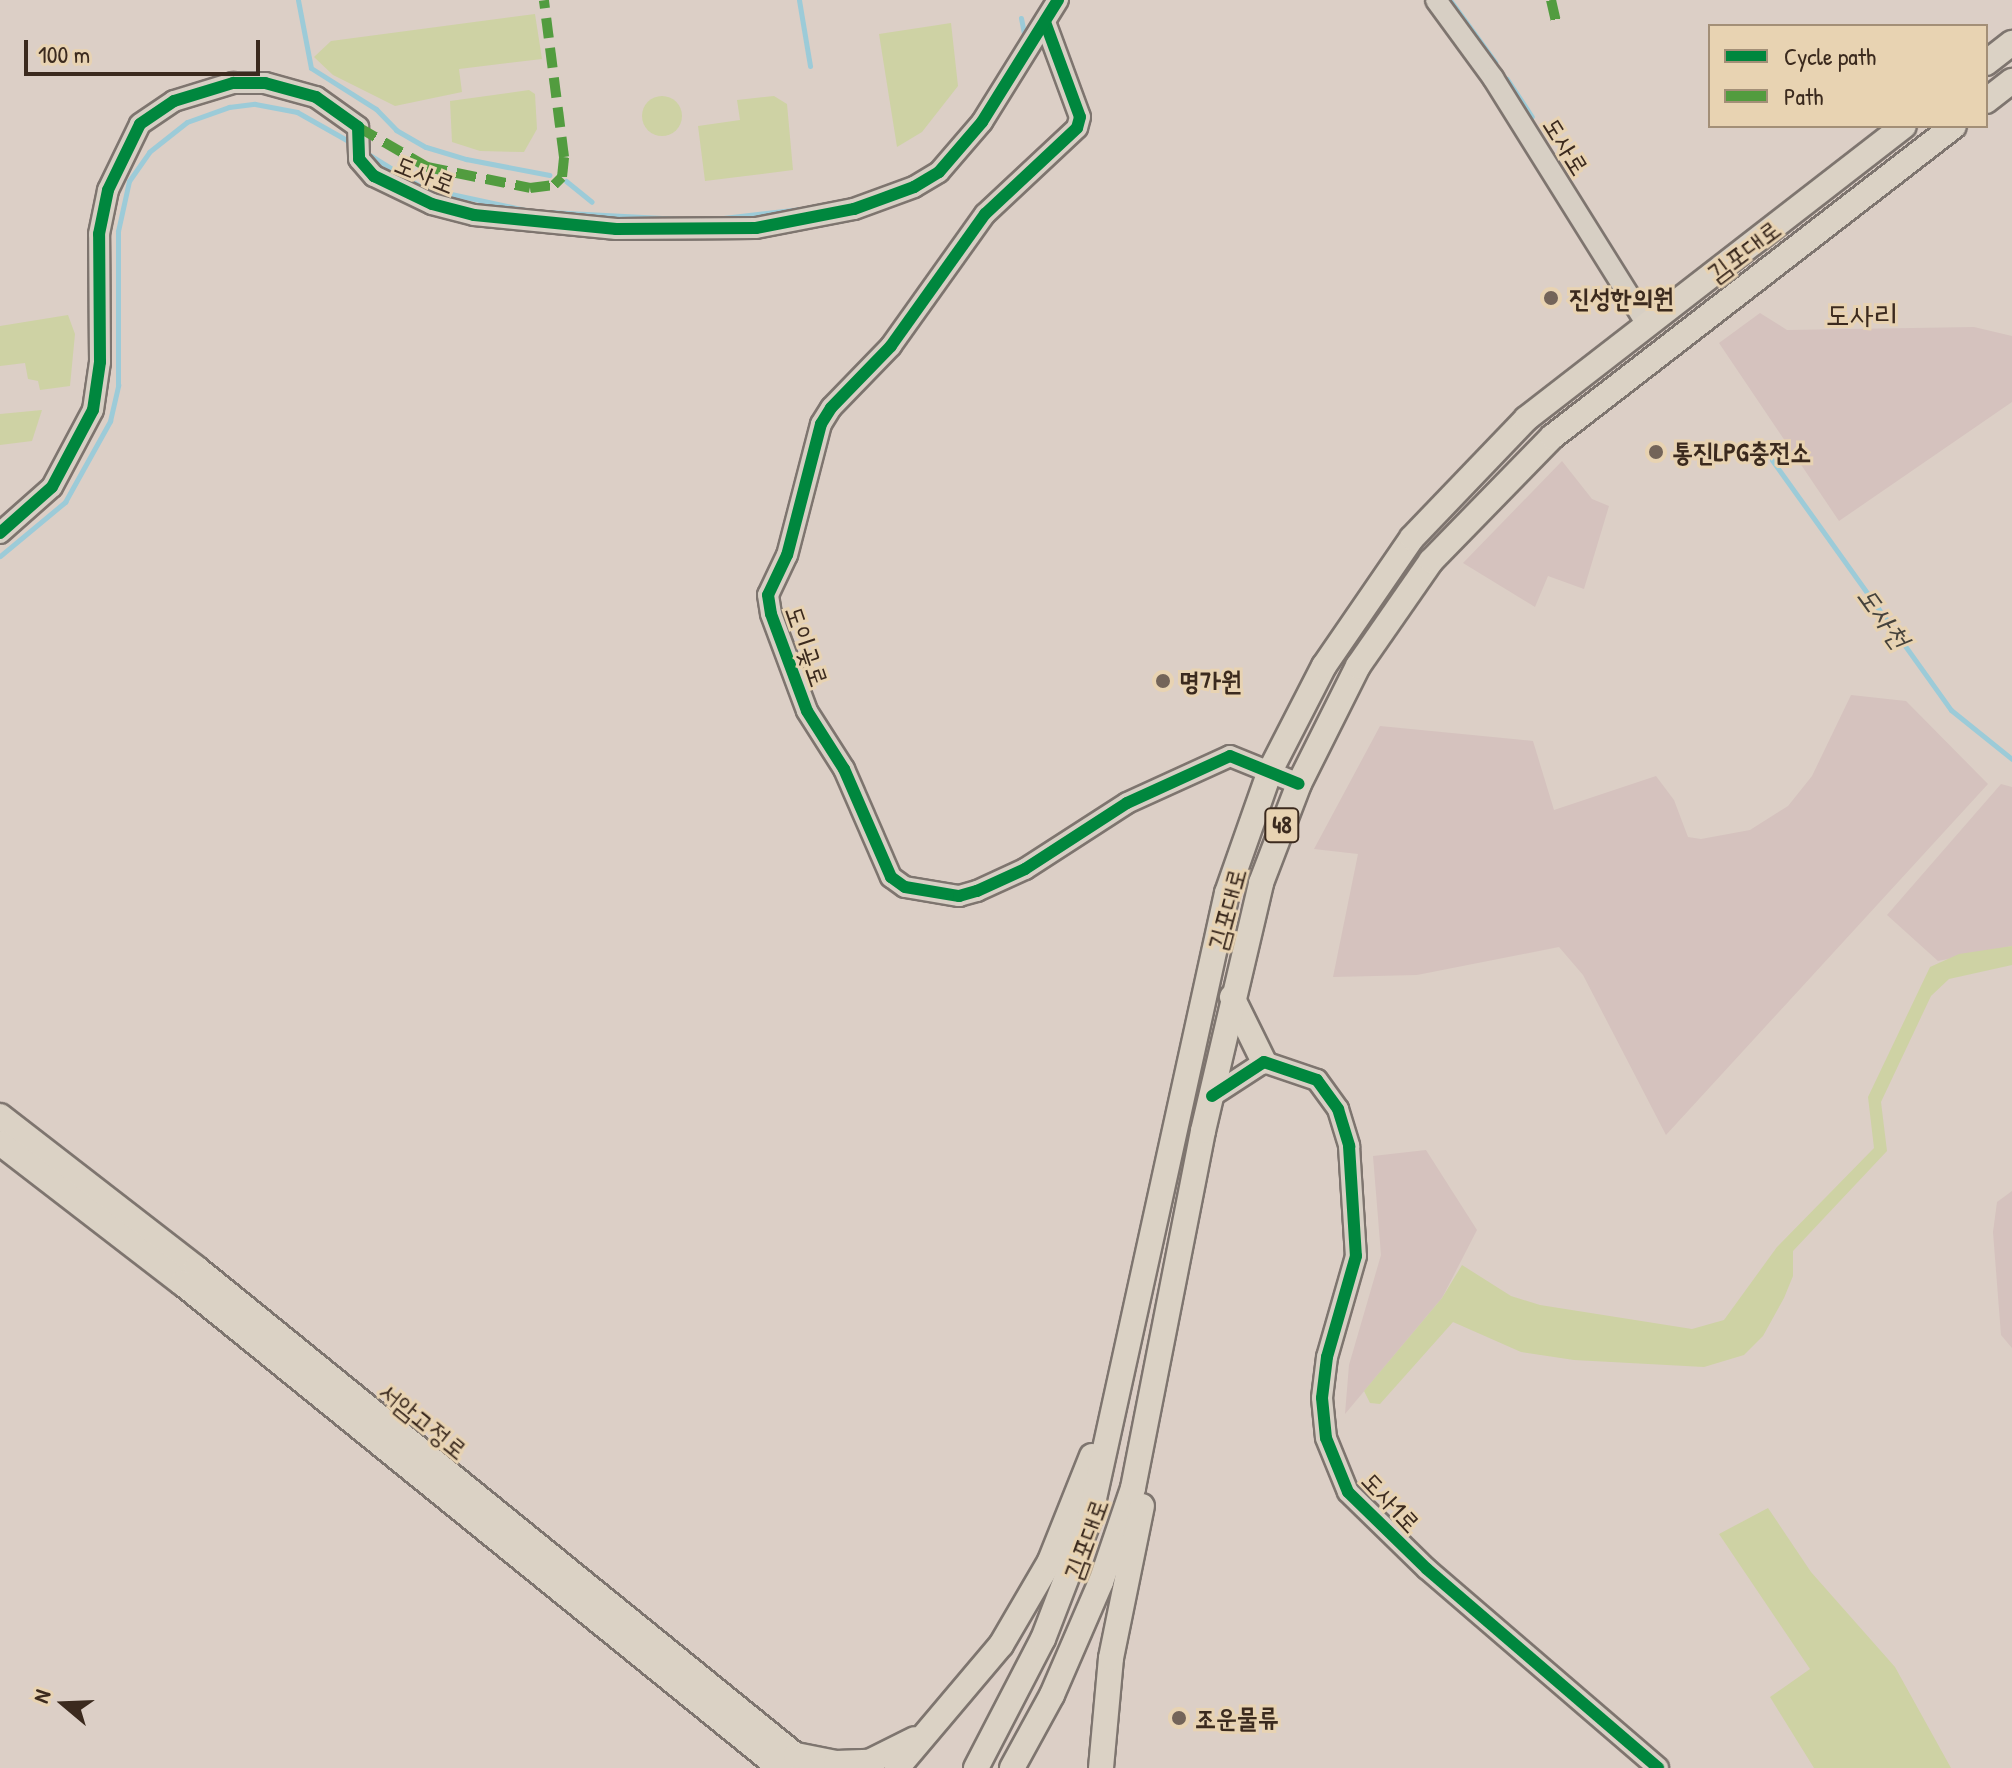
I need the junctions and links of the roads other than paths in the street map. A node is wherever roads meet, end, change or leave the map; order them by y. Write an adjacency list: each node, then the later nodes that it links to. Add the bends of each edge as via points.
1 (1058, 0): 3 (street, 도사로)
2 (1436, 0): 10 (street, 도사로, via 1493,78)
3 (1045, 22): 11 (street, 도사로, via 982,122 939,172 854,209 756,228 616,229 474,215 432,204 374,176 359,159 358,127 316,97 265,83 233,83 174,101 140,124 108,190 99,234 100,362 93,410 52,487); 12 (street, 도이곶로, via 1080,117 1077,128 985,214 891,346 831,408 768,604 807,711 844,769 891,877 905,887 959,896 977,891 1025,869 1127,803 1230,756)
4 (2012, 43): 5 (main road)
5 (1988, 61)
6 (2012, 81): 7 (main road)
7 (1988, 99)
8 (1901, 128): 10 (main road, 김포대로 / 48)
9 (1951, 128): 13 (main road, 김포대로 / 48, via 1582,412 1493,495 1393,611 1358,666)
10 (1646, 323): 12 (main road, 김포대로 / 48, via 1526,419 1412,538 1336,644)
11 (0, 533)
12 (1270, 771): 13 (street, 도이곶로); 19 (main road, 김포대로 / 48, via 1227,893)
13 (1299, 784): 14 (main road, 김포대로 / 48, via 1261,883)
14 (1232, 997): 15 (main road); 16 (main road, 김포대로 / 48)
15 (1264, 1062): 16 (street); 27 (street, 도사1로, via 1298,1071 1326,1089 1349,1146 1356,1256 1327,1357 1322,1398 1326,1438 1341,1479 1366,1513 1404,1549)
16 (1212, 1096): 20 (main road, 김포대로 / 48)
17 (0, 1116): 22 (main road, 서암고정로, via 196,1268)
18 (0, 1143): 22 (main road, 서암고정로)
19 (1124, 1375): 21 (main road, via 1050,1561 1001,1645); 24 (main road, 김포대로 / 48, via 1090,1517 1043,1639)
20 (1155, 1376): 25 (main road, 김포대로 / 48, via 1133,1488 1101,1582 1052,1695); 26 (main road, via 1150,1474 1125,1575)
21 (930, 1729): 22 (main road, via 869,1762); 23 (main road)
22 (795, 1764)
23 (897, 1768)
24 (976, 1768)
25 (1012, 1768)
26 (1101, 1768)
27 (1658, 1768)

